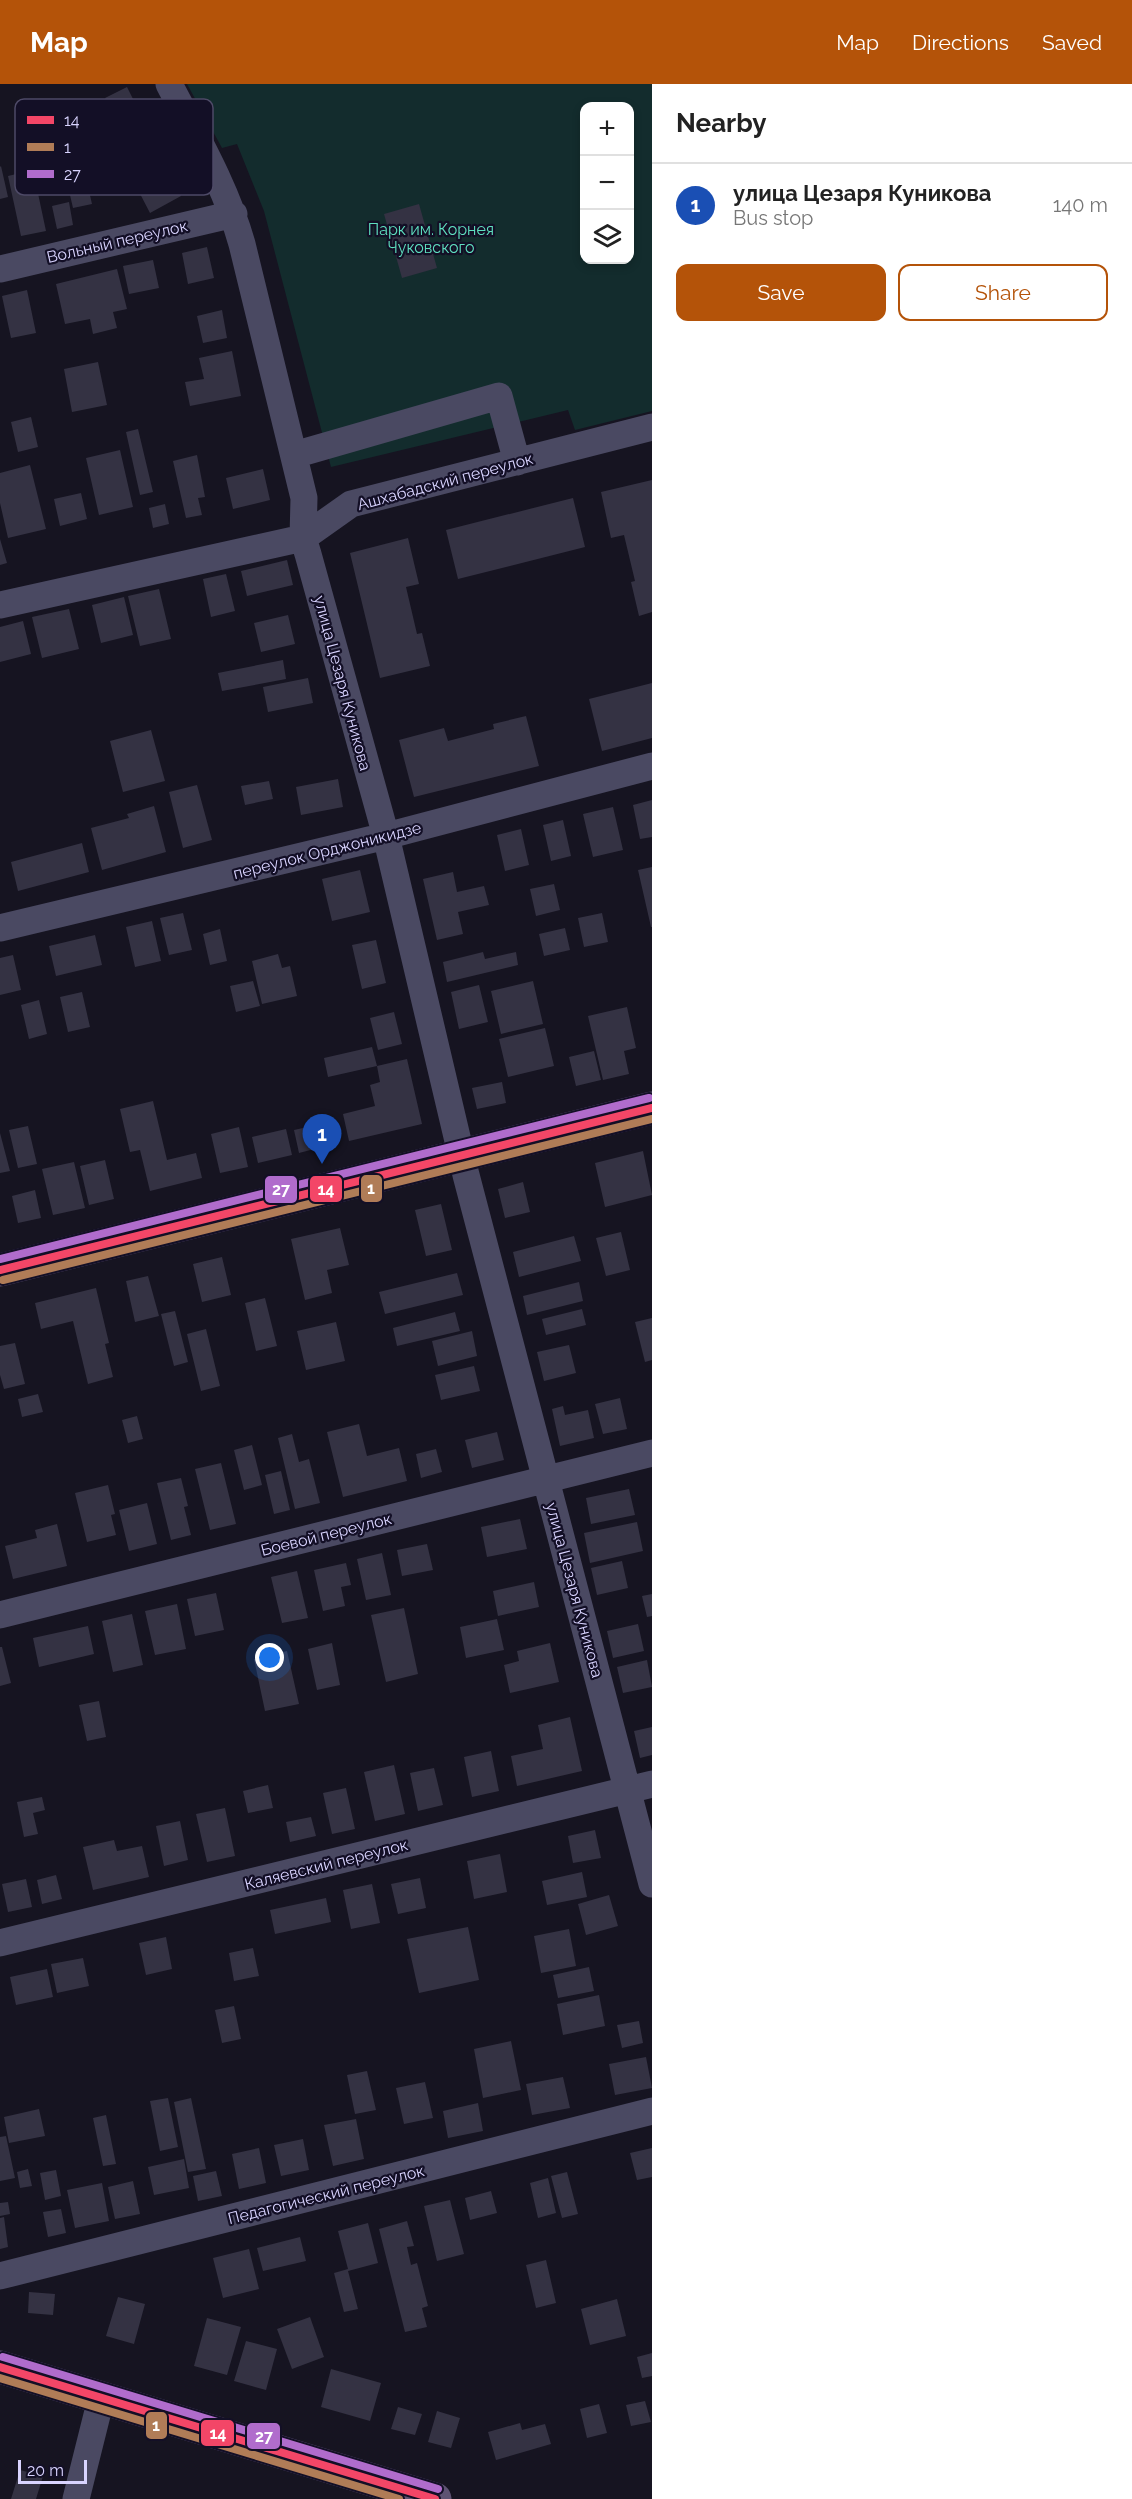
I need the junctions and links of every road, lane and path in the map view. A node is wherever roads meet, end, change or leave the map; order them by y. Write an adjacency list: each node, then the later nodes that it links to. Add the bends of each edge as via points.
1 (169, 84): 2 (street, улица Цезаря Куникова)
2 (177, 99)
3 (213, 169): 4 (street, улица Цезаря Куникова)
4 (234, 214): 5 (street, Вольный переулок); 7 (street, улица Цезаря Куникова)
5 (0, 269)
6 (652, 427): 8 (street, Ашхабадский переулок)
7 (294, 455): 8 (street, via 499,396); 9 (street, улица Цезаря Куникова, via 304,498)
8 (517, 462): 9 (street, Ашхабадский переулок, via 351,504)
9 (303, 538): 10 (street, Ашхабадский переулок); 12 (street, улица Цезаря Куникова)
10 (0, 605)
11 (652, 766): 12 (street, переулок Орджоникидзе)
12 (386, 836): 13 (street, переулок Орджоникидзе); 15 (street, улица Цезаря Куникова)
13 (0, 928)
14 (652, 1108): 15 (main road)
15 (461, 1155): 16 (main road); 18 (street, улица Цезаря Куникова)
16 (0, 1270)
17 (652, 1454): 18 (street, Боевой переулок)
18 (546, 1479): 19 (street, Боевой переулок); 20 (street, улица Цезаря Куникова)
19 (0, 1615)
20 (640, 1787): 21 (street, улица Цезаря Куникова); 22 (street, Каляевский переулок)
21 (652, 1884)
22 (0, 1943)
23 (652, 2112): 24 (street, Педагогический переулок)
24 (0, 2276)
25 (0, 2367): 26 (main road)
26 (101, 2399): 27 (street); 28 (main road)
27 (76, 2499)
28 (435, 2499)

